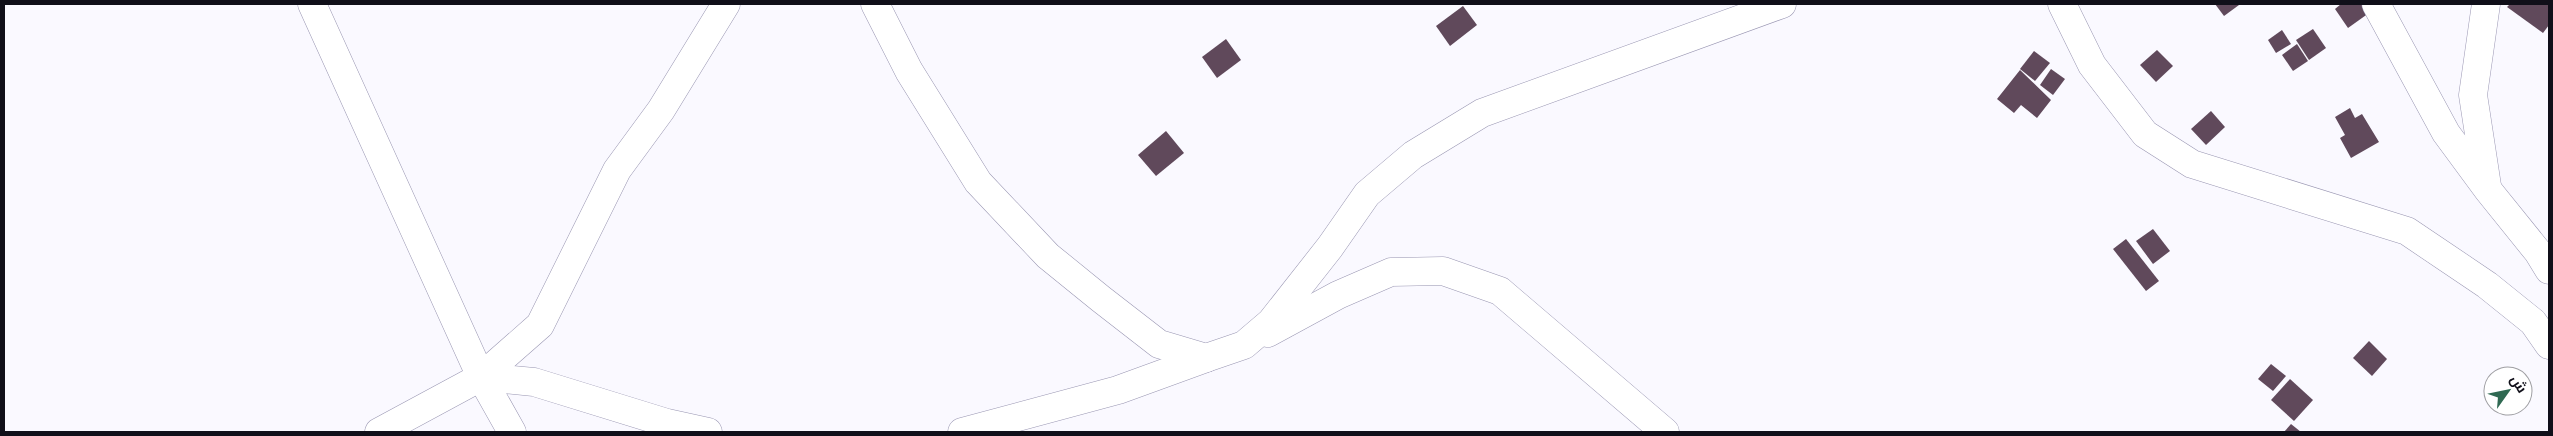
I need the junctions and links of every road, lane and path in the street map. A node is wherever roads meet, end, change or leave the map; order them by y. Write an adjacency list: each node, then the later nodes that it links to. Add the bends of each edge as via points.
1 (312, 4): 13 (street)
2 (726, 4): 13 (street, via 661,110 617,170 540,325)
3 (875, 4): 12 (street, via 909,71 978,182 1048,256 1108,305 1159,344)
4 (1782, 4): 10 (street, via 1482,113 1413,155 1367,194 1271,322)
5 (2062, 4): 11 (street, via 2092,65 2145,134 2192,164 2407,231 2487,285 2533,322)
6 (2376, 4): 8 (street, via 2446,133)
7 (2486, 4): 8 (street, via 2473,95)
8 (2488, 190): 9 (street)
9 (2549, 270)
10 (1244, 345): 12 (street); 18 (street, via 1391,272 1443,271 1500,291)
11 (2549, 345)
12 (1206, 358): 17 (street, via 1118,390)
13 (481, 378): 14 (street); 15 (street); 16 (street, via 534,382 667,423)
14 (379, 432)
15 (512, 432)
16 (708, 432)
17 (962, 432)
18 (1665, 432)

